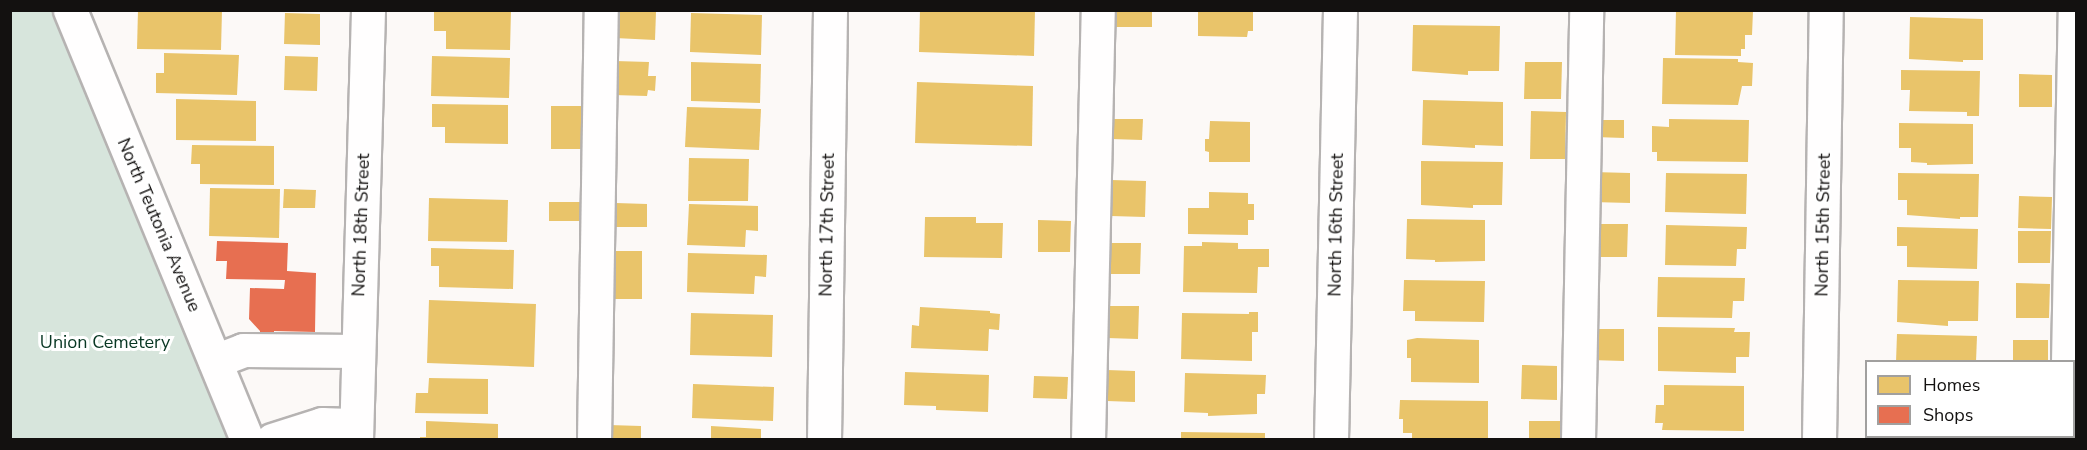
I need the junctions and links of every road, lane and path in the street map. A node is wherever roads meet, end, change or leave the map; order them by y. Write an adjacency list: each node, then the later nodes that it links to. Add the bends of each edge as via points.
1 (70, 10): 12 (street, North Teutonia Avenue)
2 (368, 10): 10 (street, North 18th Street)
3 (601, 10): 16 (street)
4 (830, 10): 17 (street, North 17th Street)
5 (1098, 10): 18 (street)
6 (1340, 10): 19 (street, North 16th Street)
7 (1586, 10): 20 (street)
8 (1826, 10): 21 (street, North 15th Street)
9 (2075, 10): 11 (street)
10 (358, 351): 12 (street, via 243,350); 13 (street, North 18th Street)
11 (2068, 360)
12 (215, 361): 14 (street, North Teutonia Avenue)
13 (356, 432): 15 (street, via 322,424)
14 (247, 440)
15 (272, 440)
16 (594, 440)
17 (824, 440)
18 (1088, 440)
19 (1331, 440)
20 (1578, 440)
21 (1819, 440)

